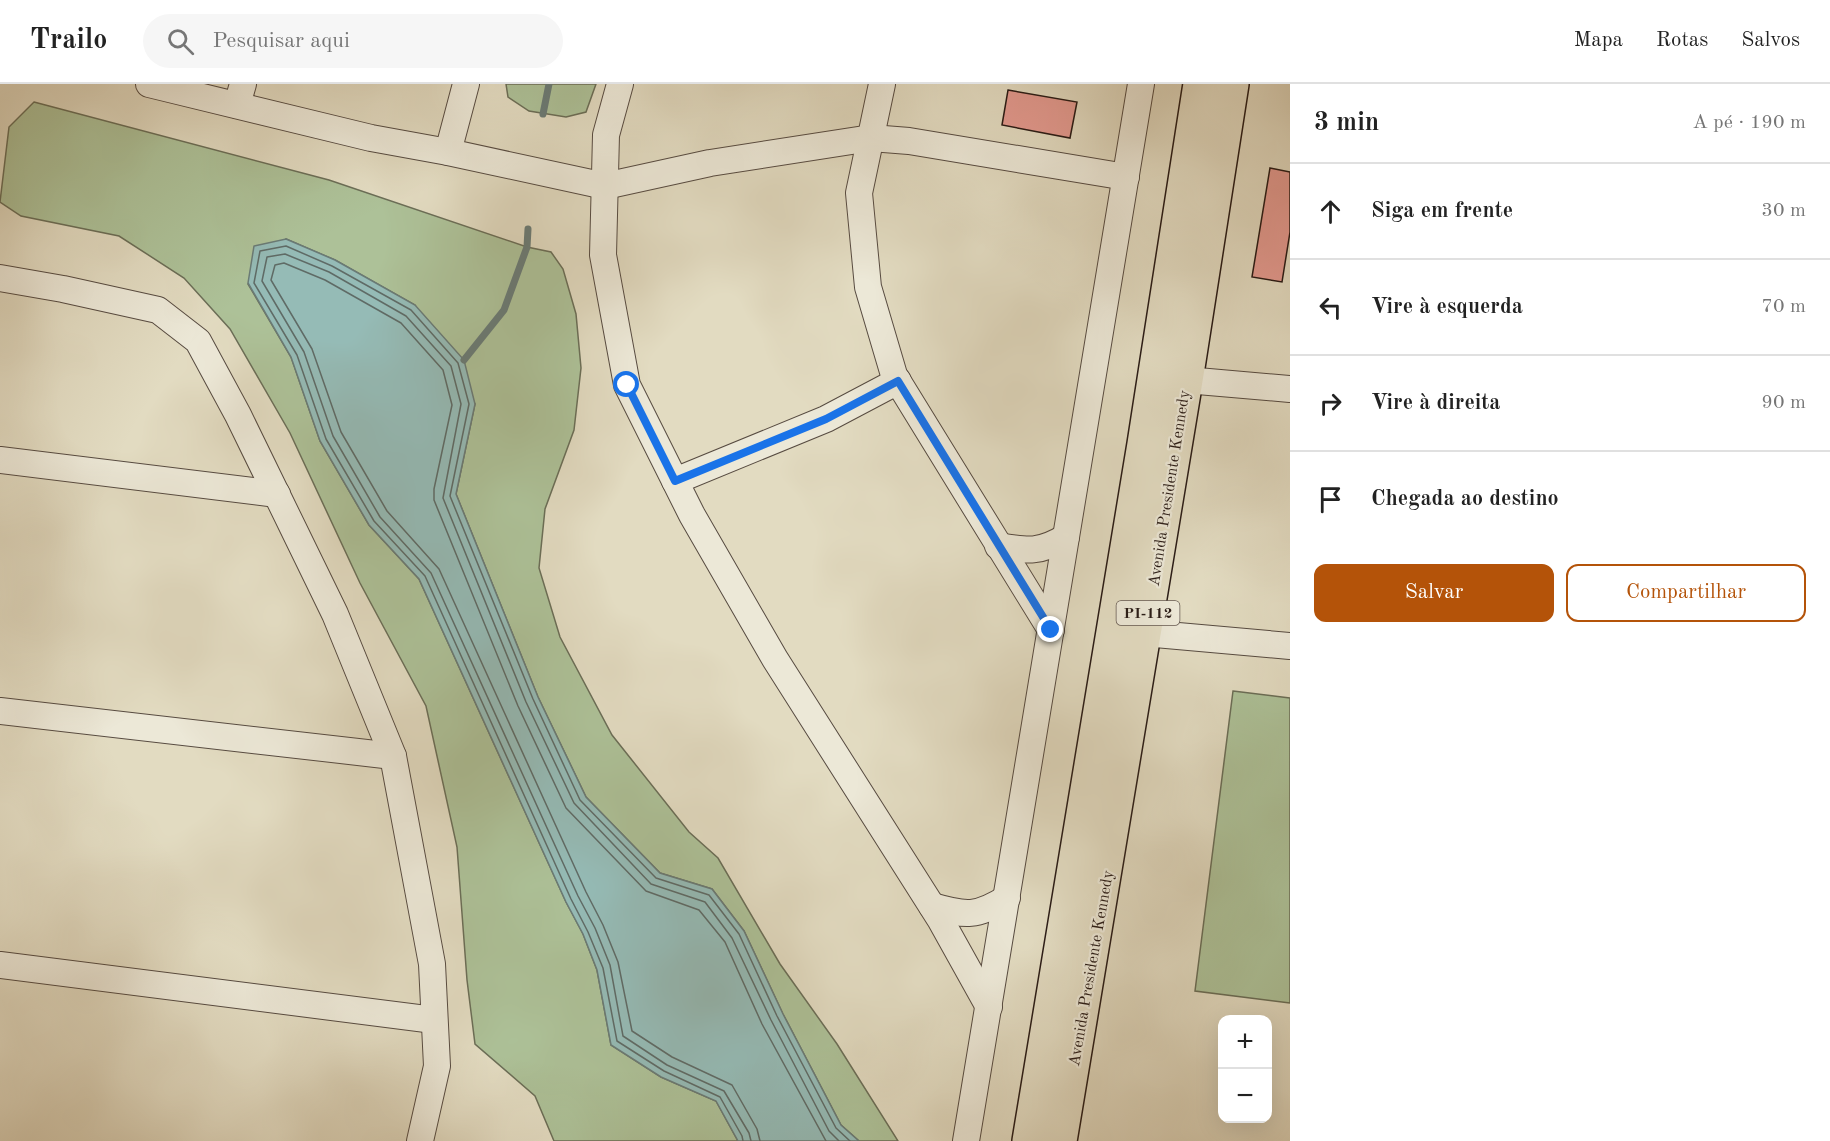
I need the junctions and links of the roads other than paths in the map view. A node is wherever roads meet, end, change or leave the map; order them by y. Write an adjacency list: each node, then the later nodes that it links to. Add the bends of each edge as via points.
1 (149, 84): 8 (street)
2 (466, 84): 10 (street)
3 (620, 84): 12 (street, via 606,135)
4 (882, 84): 9 (street)
5 (1141, 84): 11 (street)
6 (1200, 84): 34 (main road, Avenida Presidente Kennedy / PI-112)
7 (1232, 84): 14 (main road, Avenida Presidente Kennedy / PI-112)
8 (240, 95): 10 (street, via 371,138)
9 (871, 138): 11 (street); 12 (street, via 710,163); 15 (street, via 859,193 868,287)
10 (448, 152): 12 (street)
11 (1126, 177): 20 (street)
12 (605, 186): 18 (street, via 603,255 627,385)
13 (0, 278): 19 (street, via 158,310 198,341)
14 (1186, 380): 16 (street); 23 (main road, Avenida Presidente Kennedy / PI-112)
15 (898, 381): 18 (street, via 826,419); 21 (street)
16 (1290, 389)
17 (0, 460): 19 (street)
18 (675, 481): 28 (street, via 775,659)
19 (277, 494): 26 (street, via 335,614)
20 (1066, 537): 21 (street, via 1049,547 1024,550); 22 (street)
21 (998, 546): 22 (street)
22 (1051, 630): 27 (street)
23 (1144, 633): 24 (street); 35 (main road, Avenida Presidente Kennedy / PI-112)
24 (1290, 646)
25 (0, 711): 26 (street)
26 (393, 756): 31 (street, via 432,964)
27 (1007, 898): 28 (street, via 978,913 958,914); 30 (street)
28 (932, 906): 30 (street)
29 (0, 965): 31 (street)
30 (989, 1007): 33 (street)
31 (434, 1020): 32 (street, via 437,1066)
32 (420, 1141)
33 (966, 1141)
34 (1029, 1141)
35 (1060, 1141)

